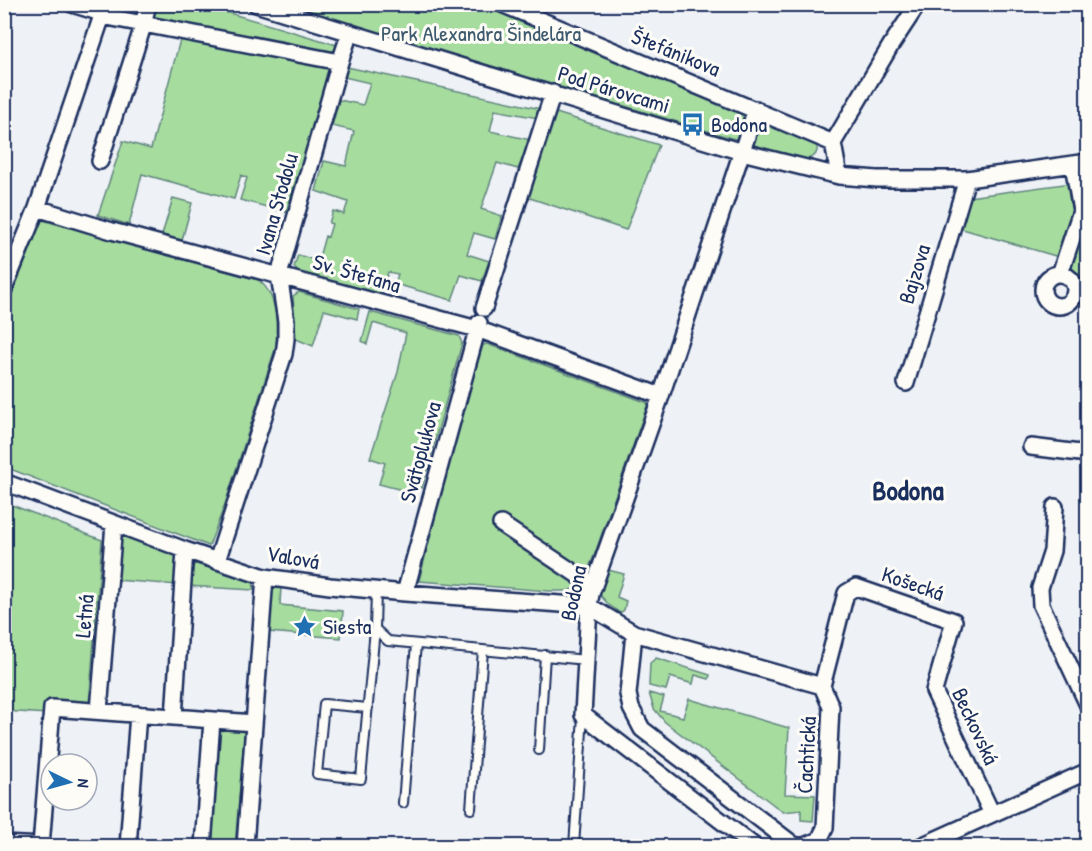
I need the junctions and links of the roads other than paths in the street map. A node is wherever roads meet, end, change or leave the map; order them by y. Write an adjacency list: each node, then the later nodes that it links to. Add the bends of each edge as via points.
1 (72, 4): 6 (street)
2 (148, 4): 7 (street)
3 (256, 4): 8 (street, Pod Párovcami)
4 (502, 4): 11 (street, Štefánikova)
5 (918, 4): 12 (street)
6 (104, 10): 7 (street); 18 (street)
7 (144, 24): 9 (street); 14 (street)
8 (351, 32): 9 (street, Ivana Stodolu); 10 (street, Pod Párovcami)
9 (340, 62): 21 (street, Ivana Stodolu)
10 (553, 93): 13 (street, Pod Párovcami); 23 (street)
11 (756, 109): 12 (street, Štefánikova); 13 (street, Bodona)
12 (832, 143): 16 (street)
13 (742, 152): 16 (street, Pod Párovcami); 26 (street, Bodona)
14 (100, 161)
15 (1080, 163): 17 (street, Pod Párovcami); 19 (street, Pod Párovcami)
16 (839, 176): 17 (street, Pod Párovcami)
17 (967, 179): 25 (street, Bajzova)
18 (37, 208): 21 (street, Sv. Štefana); 22 (street)
19 (1085, 217): 20 (street, Pod Párovcami)
20 (1060, 274)
21 (279, 275): 24 (street, Sv. Štefana); 34 (street, Ivana Stodolu, via 286,321 284,354)
22 (4, 289)
23 (483, 308)
24 (478, 326): 26 (street, Sv. Štefana); 38 (street, Svätoplukova)
25 (906, 383)
26 (661, 396): 36 (street, Bodona)
27 (1031, 447): 28 (street)
28 (1088, 454)
29 (4, 482): 31 (street, Valová)
30 (1055, 507): 48 (street, via 1052,551 1040,588 1041,604)
31 (114, 524): 33 (street, Valová); 50 (street, Letná)
32 (501, 524): 36 (street)
33 (185, 550): 34 (street, Valová); 53 (street)
34 (218, 561): 35 (street, Valová)
35 (265, 577): 37 (street, Valová); 55 (street)
36 (594, 586): 39 (street, Bodona)
37 (376, 590): 38 (street, Valová); 41 (lane)
38 (405, 593): 39 (street, Valová)
39 (589, 606): 42 (street, Čachtická); 46 (street, Bodona)
40 (954, 621): 47 (street, Košecká, via 856,587 846,593); 62 (street, Beckovská, via 934,690)
41 (375, 629): 43 (lane, via 388,641); 49 (lane)
42 (634, 633): 47 (street, Čachtická); 58 (street, Čachtická, via 628,694 642,729)
43 (416, 644): 44 (lane); 59 (lane)
44 (483, 650): 45 (lane); 60 (lane)
45 (545, 655): 46 (lane); 56 (lane)
46 (586, 660): 52 (street, Bodona)
47 (822, 686): 58 (street, Čachtická, via 831,707 825,828 819,840 795,846)
48 (1088, 705)
49 (368, 708): 49 (lane, via 361,779 317,774 324,704)
50 (99, 711): 51 (street); 64 (street, via 52,708)
51 (138, 714): 53 (street); 65 (street)
52 (583, 715): 61 (street); 68 (lane)
53 (174, 717): 54 (street)
54 (212, 720): 55 (street); 66 (street)
55 (254, 723): 67 (street)
56 (539, 750)
57 (1088, 771): 62 (street)
58 (726, 796): 61 (street)
59 (403, 803)
60 (471, 809)
61 (713, 814): 69 (street)
62 (992, 814): 70 (street)
63 (12, 845): 64 (street)
64 (42, 846)
65 (128, 846)
66 (203, 846)
67 (245, 846)
68 (574, 846)
69 (753, 846)
70 (921, 846)

